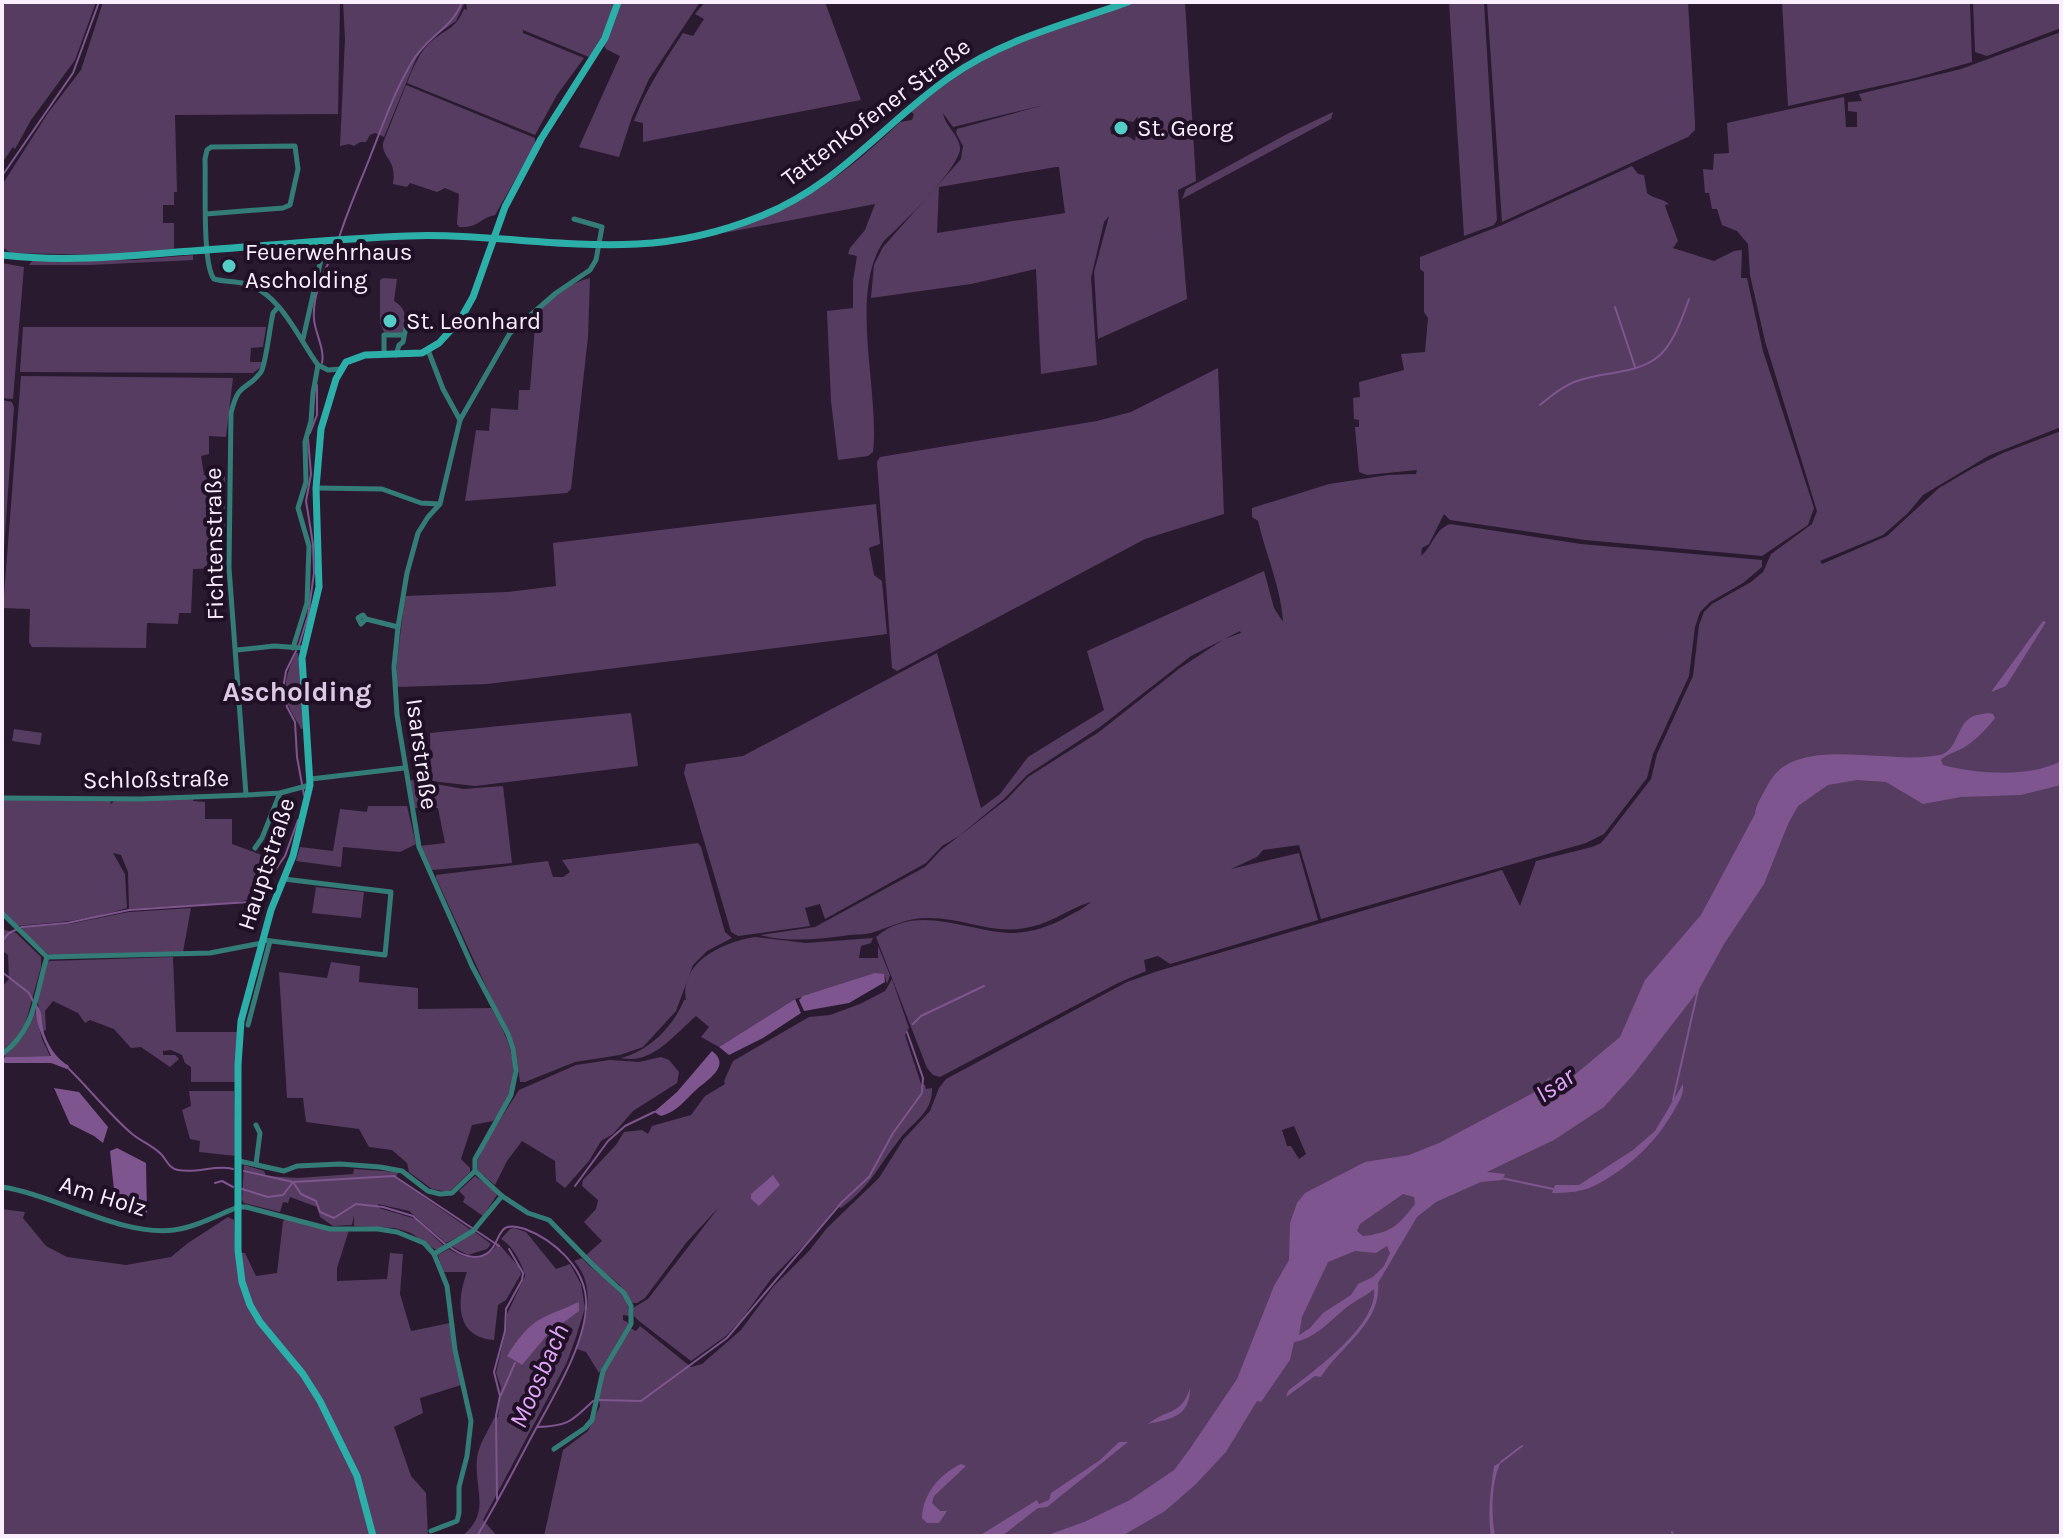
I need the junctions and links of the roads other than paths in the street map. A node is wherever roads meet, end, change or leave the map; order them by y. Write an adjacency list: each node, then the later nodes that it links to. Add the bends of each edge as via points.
1 (618, 2): 5 (main road, via 605,38 541,139)
2 (1128, 2): 7 (main road, Tattenkofener Straße, via 1009,42 979,58 927,94 850,164 772,211 699,235)
3 (206, 214): 3 (street, via 207,150 295,146 298,169 290,205); 8 (street)
4 (574, 219): 7 (street, via 602,227)
5 (493, 237): 6 (main road, Tattenkofener Straße); 7 (main road, Tattenkofener Straße); 14 (main road, via 467,310)
6 (329, 241): 8 (main road, Tattenkofener Straße); 13 (street)
7 (598, 243): 20 (street, Isarstraße, via 590,270 510,333)
8 (207, 250): 9 (main road, Tattenkofener Straße, via 99,258); 10 (street, via 214,279 249,285)
9 (2, 255)
10 (278, 307): 13 (street); 29 (street, Fichtenstraße, via 263,367 239,389 231,413 229,568)
11 (408, 317): 12 (street)
12 (403, 335): 15 (street, via 384,335); 16 (street)
13 (302, 340): 17 (street)
14 (428, 350): 16 (main road); 20 (street)
15 (384, 354): 16 (main road); 18 (main road, via 359,356)
16 (396, 355)
17 (322, 367): 18 (street); 19 (street); 24 (street, via 305,442)
18 (341, 369): 19 (main road, Hauptstraße)
19 (336, 379): 21 (main road, Hauptstraße, via 321,429)
20 (460, 420): 23 (street, Isarstraße)
21 (316, 488): 22 (street, via 382,489); 24 (main road, Hauptstraße)
22 (421, 503): 23 (street); 25 (street)
23 (440, 504): 25 (street, Isarstraße)
24 (307, 505): 28 (street, via 308,570); 28 (main road, Hauptstraße, via 319,587)
25 (428, 517): 27 (street, Isarstraße, via 407,573)
26 (366, 619): 27 (street)
27 (398, 627): 30 (street, Isarstraße, via 394,690)
28 (298, 648): 29 (street); 31 (main road, Hauptstraße)
29 (237, 650): 33 (street, Fichtenstraße)
30 (404, 768): 31 (street, Schloßstraße); 45 (street, Isarstraße, via 419,847 513,1049 515,1085 475,1159)
31 (307, 784): 32 (street, Schloßstraße); 36 (main road, Hauptstraße, via 303,823)
32 (280, 793): 33 (street, Schloßstraße); 35 (street)
33 (246, 795): 34 (street, Schloßstraße)
34 (2, 798)
35 (255, 848)
36 (284, 879): 38 (main road, Hauptstraße); 38 (street, via 391,892 385,955)
37 (2, 913): 39 (street)
38 (265, 941): 39 (street, via 188,954); 40 (street); 43 (main road, Hauptstraße, via 239,1034)
39 (47, 957): 41 (street, via 25,1033)
40 (248, 1025)
41 (2, 1054)
42 (256, 1125): 44 (street)
43 (239, 1161): 44 (street); 48 (main road, Hauptstraße)
44 (256, 1164): 45 (street, via 284,1171 326,1164 380,1167 402,1171 440,1194 452,1193)
45 (475, 1171): 47 (street)
46 (2, 1187): 48 (street, Am Holz, via 152,1230 187,1227)
47 (502, 1196): 49 (street, via 474,1229); 50 (street, via 549,1220 631,1306 631,1324 603,1371 595,1413 585,1428)
48 (238, 1207): 49 (street, via 330,1229 397,1232 424,1243); 52 (main road, Hauptstraße, via 239,1264 250,1305 320,1401 357,1476)
49 (434, 1254): 51 (street, via 447,1286 471,1421 457,1521)
50 (554, 1449)
51 (431, 1531)
52 (373, 1536)

